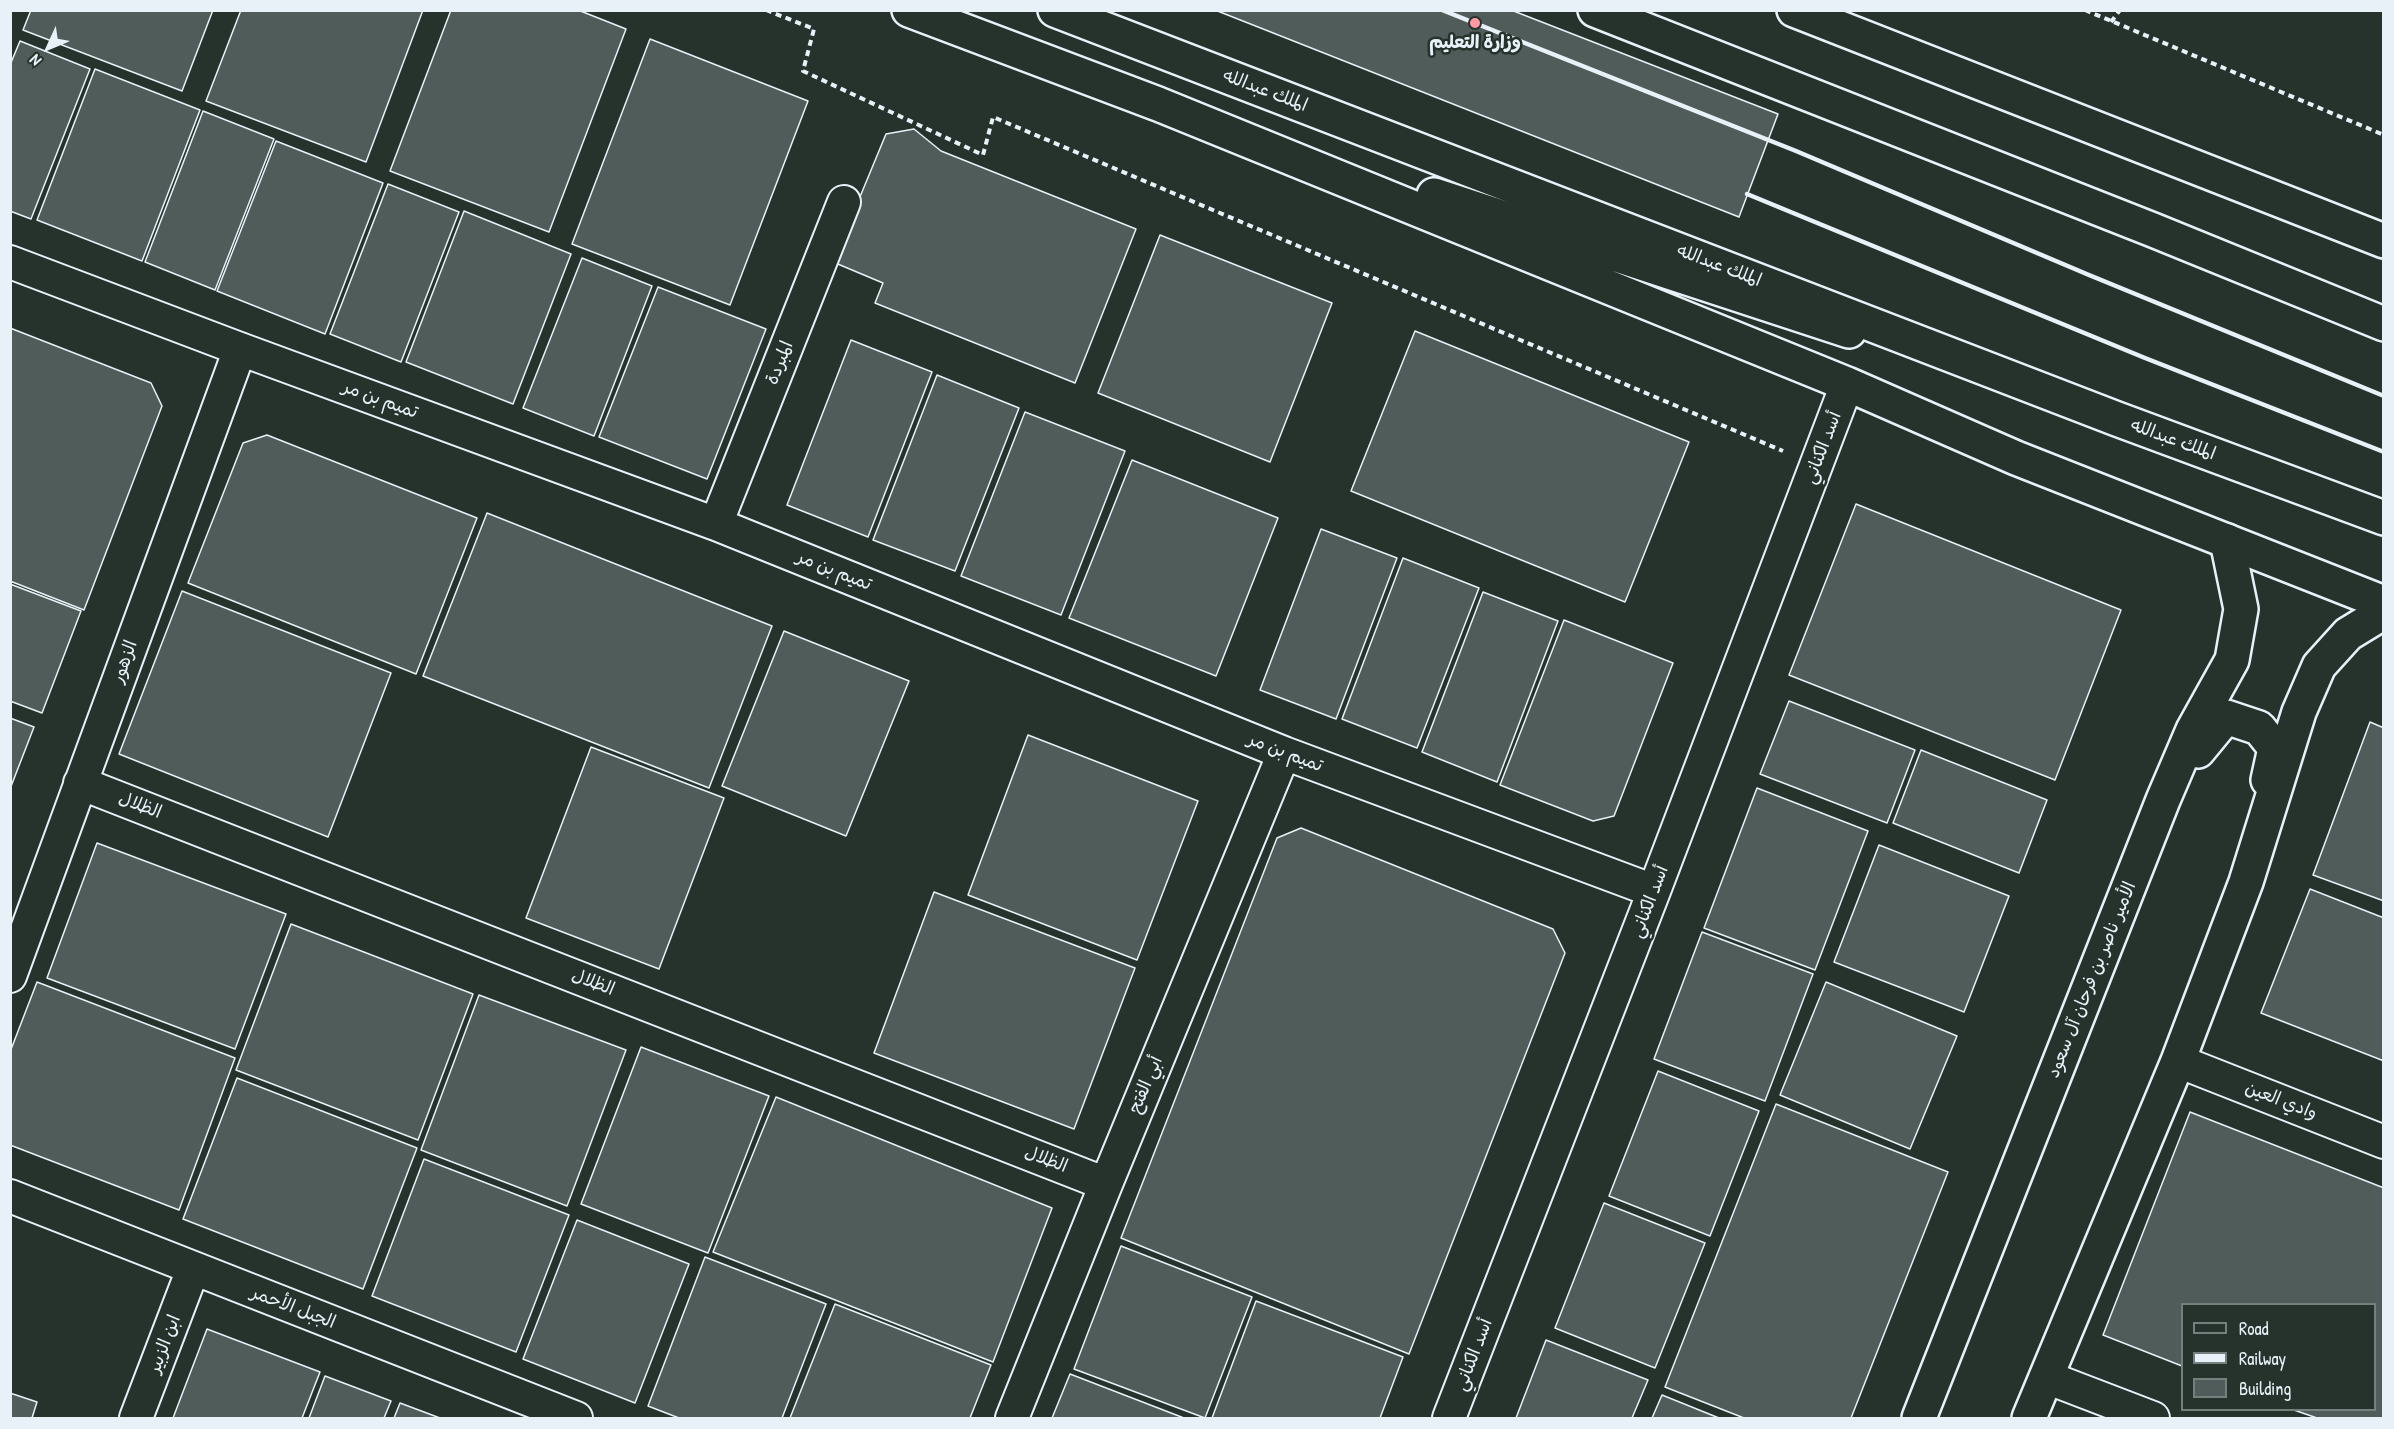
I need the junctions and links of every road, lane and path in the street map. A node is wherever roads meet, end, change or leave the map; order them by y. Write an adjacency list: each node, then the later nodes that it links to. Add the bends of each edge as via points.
1 (766, 10): 18 (path, via 814,28 803,71 983,155 993,117)
2 (909, 10): 9 (main road)
3 (1055, 10): 17 (main road, الملك عبدالله)
4 (1595, 10): 14 (main road)
5 (1794, 10): 12 (main road)
6 (2085, 10): 8 (path)
7 (2120, 10): 8 (path)
8 (2111, 22): 10 (path)
9 (1158, 104): 16 (main road); 17 (main road)
10 (2384, 135)
11 (844, 202): 20 (street, المبردة)
12 (2384, 241)
13 (10, 262): 15 (street, تميم بن مر)
14 (2384, 324)
15 (240, 349): 20 (street, تميم بن مر); 25 (street, الزهور)
16 (1847, 384): 18 (street, أسد الكناني); 21 (main road, via 2016,458)
17 (2117, 419): 19 (main road, الملك عبدالله)
18 (1817, 465): 28 (street, أسد الكناني)
19 (2384, 518)
20 (716, 524): 24 (street, تميم بن مر)
21 (2227, 541): 22 (main road); 26 (main road, الأمير ناصر بن فرحان آل سعود, via 2241,609 2232,660 2193,729)
22 (2384, 603)
23 (2384, 612): 27 (main road, via 2349,634 2319,666 2299,712)
24 (1284, 753): 28 (street, تميم بن مر); 32 (street, أبي الفتح)
25 (80, 783): 29 (street, الزهور); 32 (street, الظلال)
26 (2163, 800): 27 (main road, via 2226,717 2259,728 2275,748); 40 (main road, الأمير ناصر بن فرحان آل سعود)
27 (2246, 882): 30 (main road)
28 (1654, 891): 39 (street, أسد الكناني)
29 (10, 976)
30 (2178, 1061): 31 (street, وادي العين); 35 (main road)
31 (2384, 1142)
32 (1106, 1184): 38 (street, أبي الفتح)
33 (10, 1196): 34 (street, الجبل الأحمر)
34 (194, 1269): 36 (street, ابن الزبير); 37 (street, الجبل الأحمر)
35 (2046, 1377): 41 (main road); 42 (street)
36 (136, 1419)
37 (576, 1419)
38 (1012, 1419)
39 (1449, 1419)
40 (1919, 1419)
41 (2029, 1419)
42 (2153, 1419)

